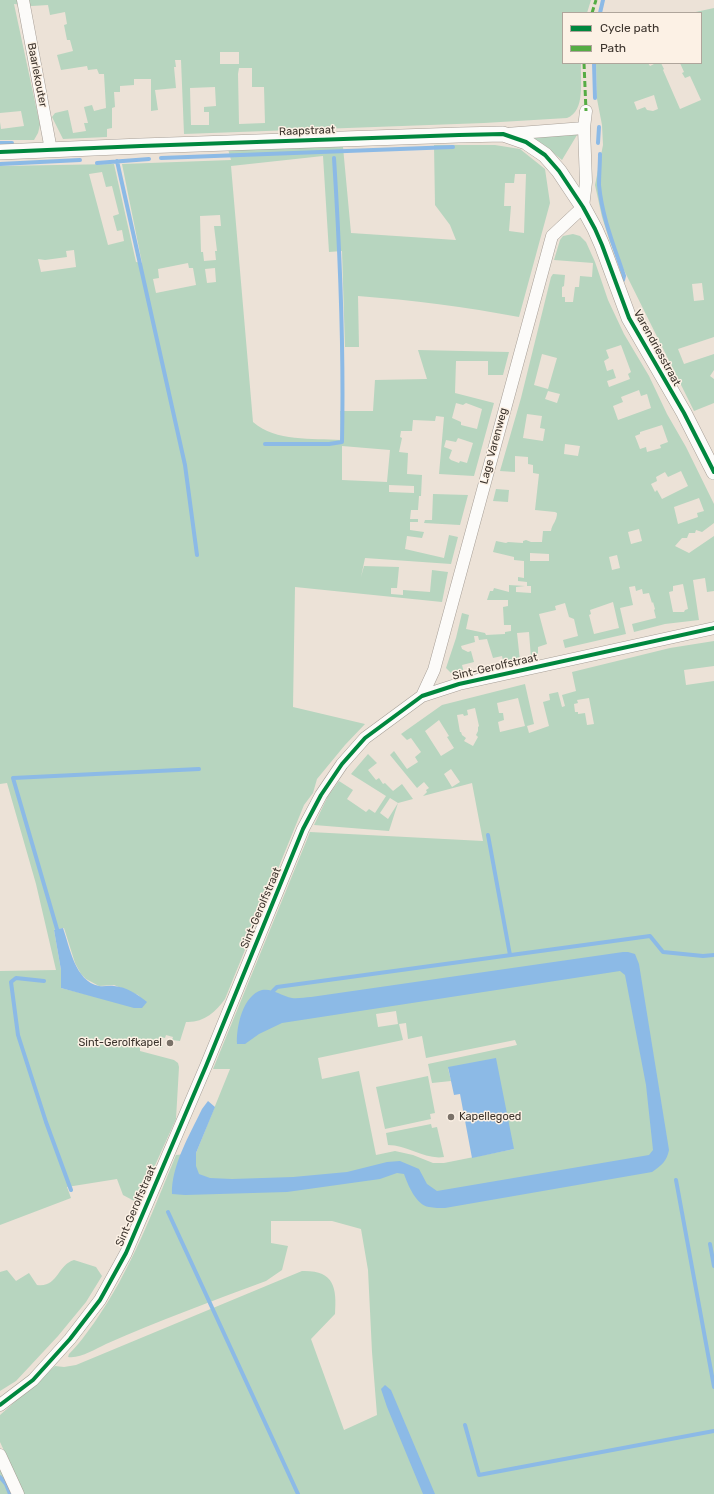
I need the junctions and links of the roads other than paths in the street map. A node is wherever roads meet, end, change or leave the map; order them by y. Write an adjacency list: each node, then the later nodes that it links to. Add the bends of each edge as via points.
1 (23, 0): 5 (street, Baarlekouter)
2 (586, 111): 3 (street)
3 (584, 128): 4 (street); 7 (street, via 586,182)
4 (503, 134): 5 (street, Raapstraat); 7 (street, Raapstraat, via 526,142 545,155)
5 (51, 150): 6 (street, Raapstraat)
6 (0, 152)
7 (583, 207): 8 (street, Varendriesstraat, via 602,245 629,318 684,413); 10 (street, Lage Varenweg, via 552,236 434,670)
8 (714, 472)
9 (714, 628): 10 (street, Sint-Gerolfstraat, via 459,684)
10 (422, 696): 11 (street, Sint-Gerolfstraat, via 365,738 342,764 316,802 126,1254 100,1300 70,1339 33,1380)
11 (0, 1405)
12 (0, 1455): 13 (street)
13 (18, 1494)

